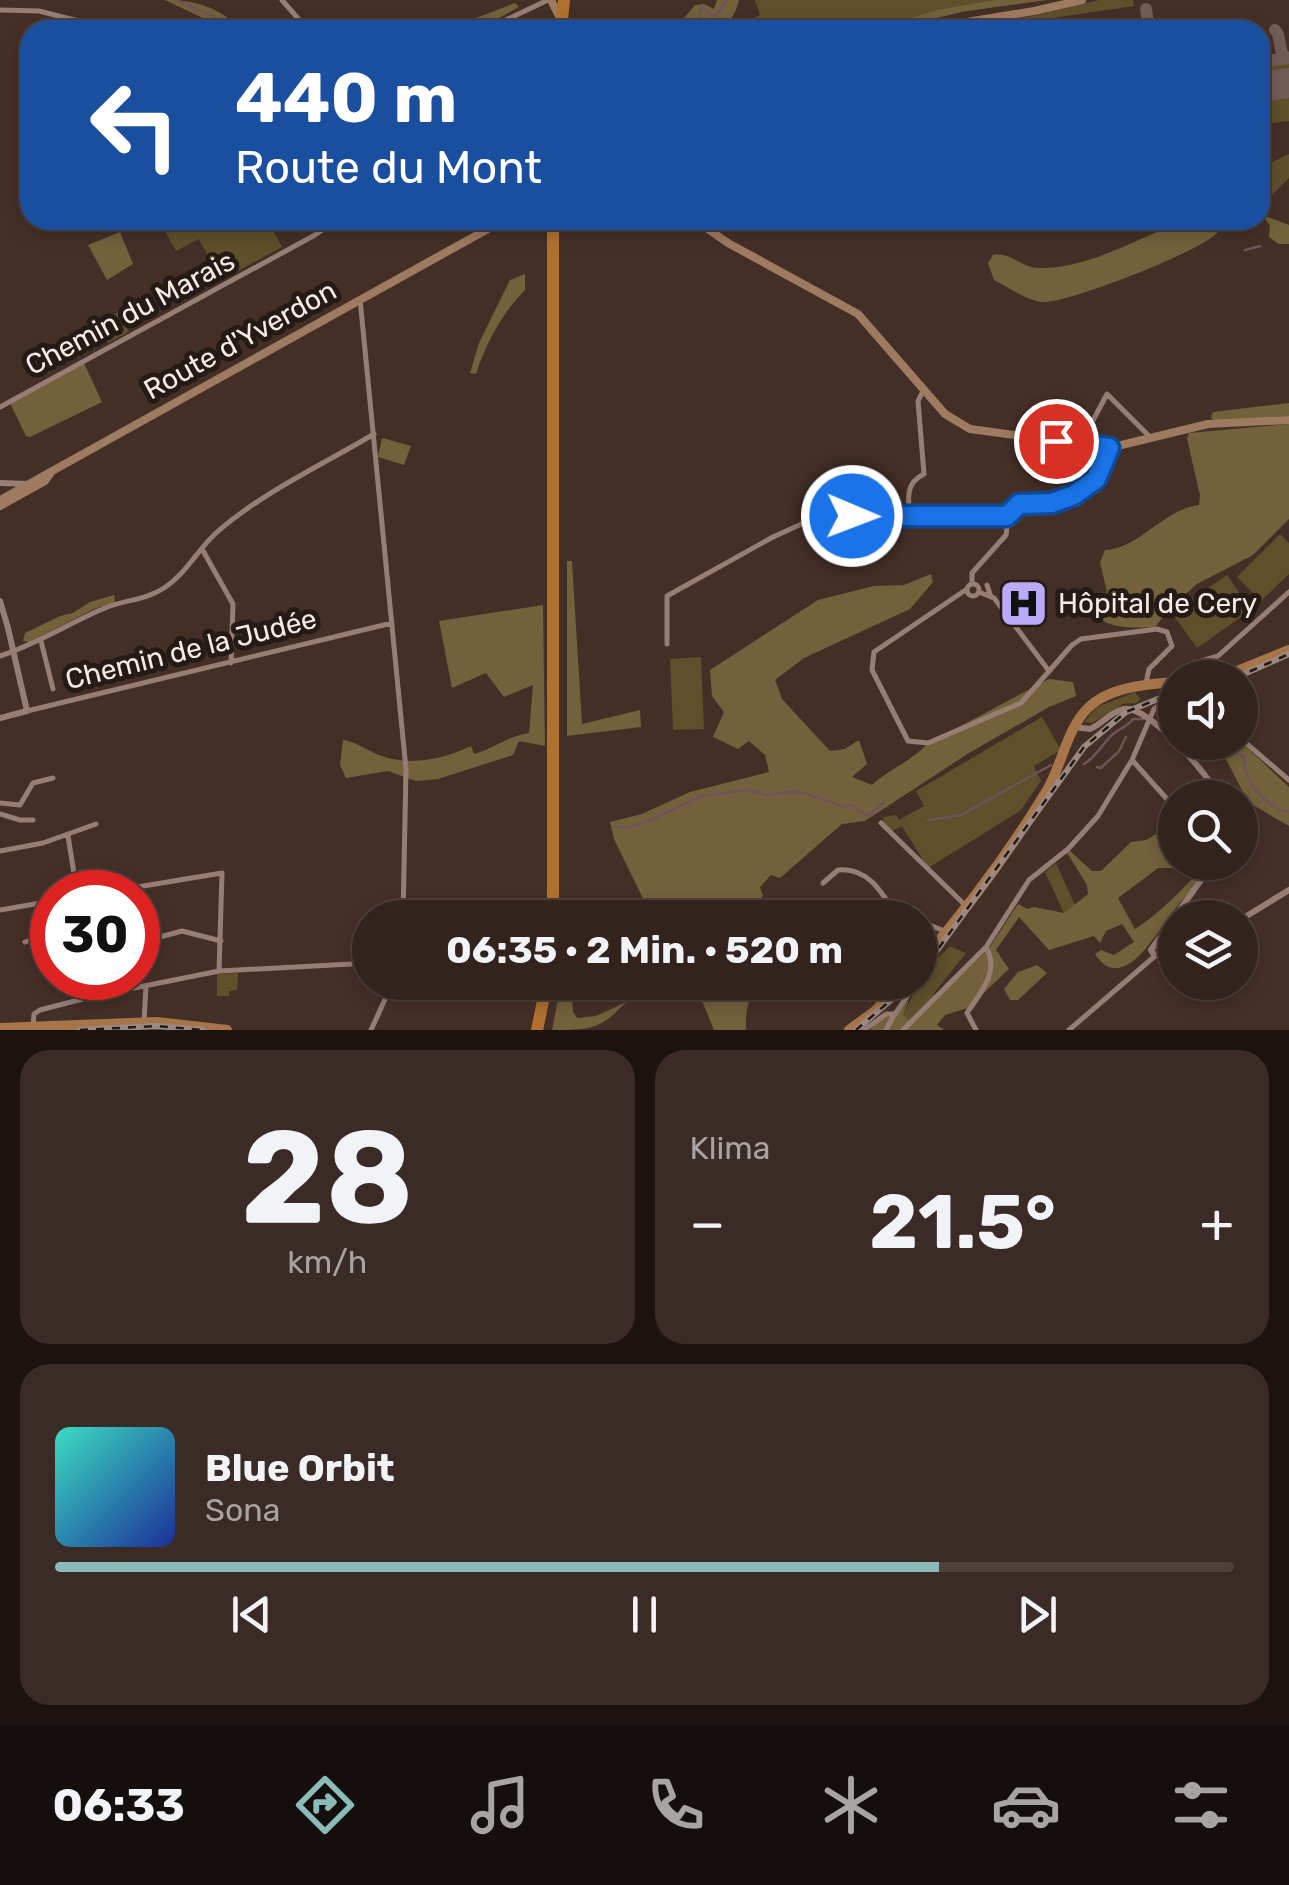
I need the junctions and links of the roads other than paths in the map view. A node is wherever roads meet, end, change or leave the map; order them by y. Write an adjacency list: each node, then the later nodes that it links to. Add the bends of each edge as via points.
1 (282, 0): 8 (street)
2 (536, 0): 5 (street)
3 (549, 0): 5 (street)
4 (1082, 0): 10 (main road)
5 (528, 7): 9 (street)
6 (0, 10): 7 (street)
7 (73, 20)
8 (299, 20)
9 (504, 20)
10 (973, 20)
11 (321, 230): 18 (street, Chemin du Marais)
12 (486, 230): 16 (main road, Route d'Yverdon)
13 (553, 230): 73 (highway)
14 (561, 230): 74 (highway)
15 (710, 230): 17 (main road, via 858,314)
16 (360, 299): 20 (street); 24 (main road, Route d'Yverdon)
17 (924, 390): 22 (main road, via 950,419 970,429); 29 (street, via 918,401 924,474 910,485)
18 (0, 406)
19 (1289, 420): 21 (main road, via 1208,424)
20 (374, 434): 30 (street, via 269,496); 36 (street)
21 (1151, 438): 22 (street, via 1106,394); 23 (main road)
22 (1080, 445): 23 (main road)
23 (1109, 448): 28 (street, via 1086,488 1062,501 1019,504)
24 (52, 471): 26 (main road, Route d'Yverdon); 27 (main road, via 46,481)
25 (0, 483): 26 (street)
26 (29, 484): 27 (main road, Route d'Yverdon)
27 (0, 503)
28 (1007, 516): 29 (street); 31 (street, via 1006,535 972,572)
29 (910, 518): 38 (street, via 817,517 673,592 665,602)
30 (202, 548): 37 (street, via 158,592 102,610); 43 (street, via 233,604)
31 (970, 586): 34 (street, via 972,596); 45 (street, via 874,652 872,670 908,741 928,743 1011,708)
32 (987, 586): 34 (street)
33 (1289, 592): 42 (street, via 1218,656)
34 (991, 596): 45 (street)
35 (0, 601): 40 (street)
36 (392, 623): 43 (street, Chemin de la Judée); 72 (street, via 406,769)
37 (41, 641): 40 (street); 48 (street)
38 (666, 644)
39 (1289, 650): 44 (main road)
40 (14, 652): 41 (street); 50 (street)
41 (0, 656)
42 (1205, 660)
43 (231, 663): 50 (street, Chemin de la Judée)
44 (1258, 663)
45 (1049, 671): 47 (street, via 1081,639 1164,630 1172,646 1149,669)
46 (1158, 684): 47 (main road)
47 (1146, 685): 53 (main road, via 1094,703)
48 (53, 689)
49 (1158, 706): 52 (street)
50 (27, 711): 51 (street, Chemin de la Judée)
51 (0, 718)
52 (1149, 718): 53 (street, via 1124,709 1094,728); 55 (street); 57 (street)
53 (1075, 726): 77 (main road, via 1049,786)
54 (1258, 753): 58 (street)
55 (1132, 760): 59 (street); 87 (street, via 1098,816 1025,884)
56 (53, 778): 60 (street, via 33,783 20,805)
57 (1210, 780)
58 (1289, 780)
59 (1158, 789)
60 (0, 803)
61 (0, 814): 62 (street)
62 (33, 820)
63 (881, 823): 77 (street)
64 (96, 824): 65 (street)
65 (68, 835): 66 (street); 67 (street)
66 (0, 851)
67 (74, 870)
68 (1202, 880): 89 (street)
69 (160, 883): 84 (street, via 222,873)
70 (823, 883): 75 (street, via 838,870 855,870)
71 (1289, 890): 78 (street)
72 (403, 900)
73 (553, 900)
74 (561, 900)
75 (885, 900)
76 (30, 905): 79 (street)
77 (966, 906): 81 (main road)
78 (1258, 909)
79 (0, 910)
80 (937, 929): 81 (street)
81 (946, 933): 86 (main road)
82 (160, 937): 84 (street, via 182,931)
83 (30, 941): 85 (street)
84 (221, 941): 91 (street)
85 (26, 942)
86 (937, 943)
87 (986, 947): 111 (street); 112 (street, via 993,965 967,1013)
88 (1158, 952): 89 (street)
89 (1153, 953): 113 (street)
90 (352, 964): 91 (street)
91 (220, 971): 92 (street)
92 (160, 983)
93 (79, 1000): 102 (street, via 38,1011)
94 (145, 1000): 101 (street)
95 (385, 1000): 105 (street)
96 (544, 1000): 106 (highway)
97 (552, 1000): 107 (highway)
98 (885, 1000): 108 (main road)
99 (905, 1000): 100 (street)
100 (895, 1014): 109 (street); 110 (street)
101 (144, 1022): 102 (main road); 104 (main road)
102 (33, 1026): 103 (main road)
103 (0, 1028)
104 (227, 1030)
105 (371, 1030)
106 (538, 1030)
107 (546, 1030)
108 (849, 1030)
109 (864, 1030)
110 (886, 1030)
111 (903, 1030)
112 (976, 1030)
113 (1069, 1030)

